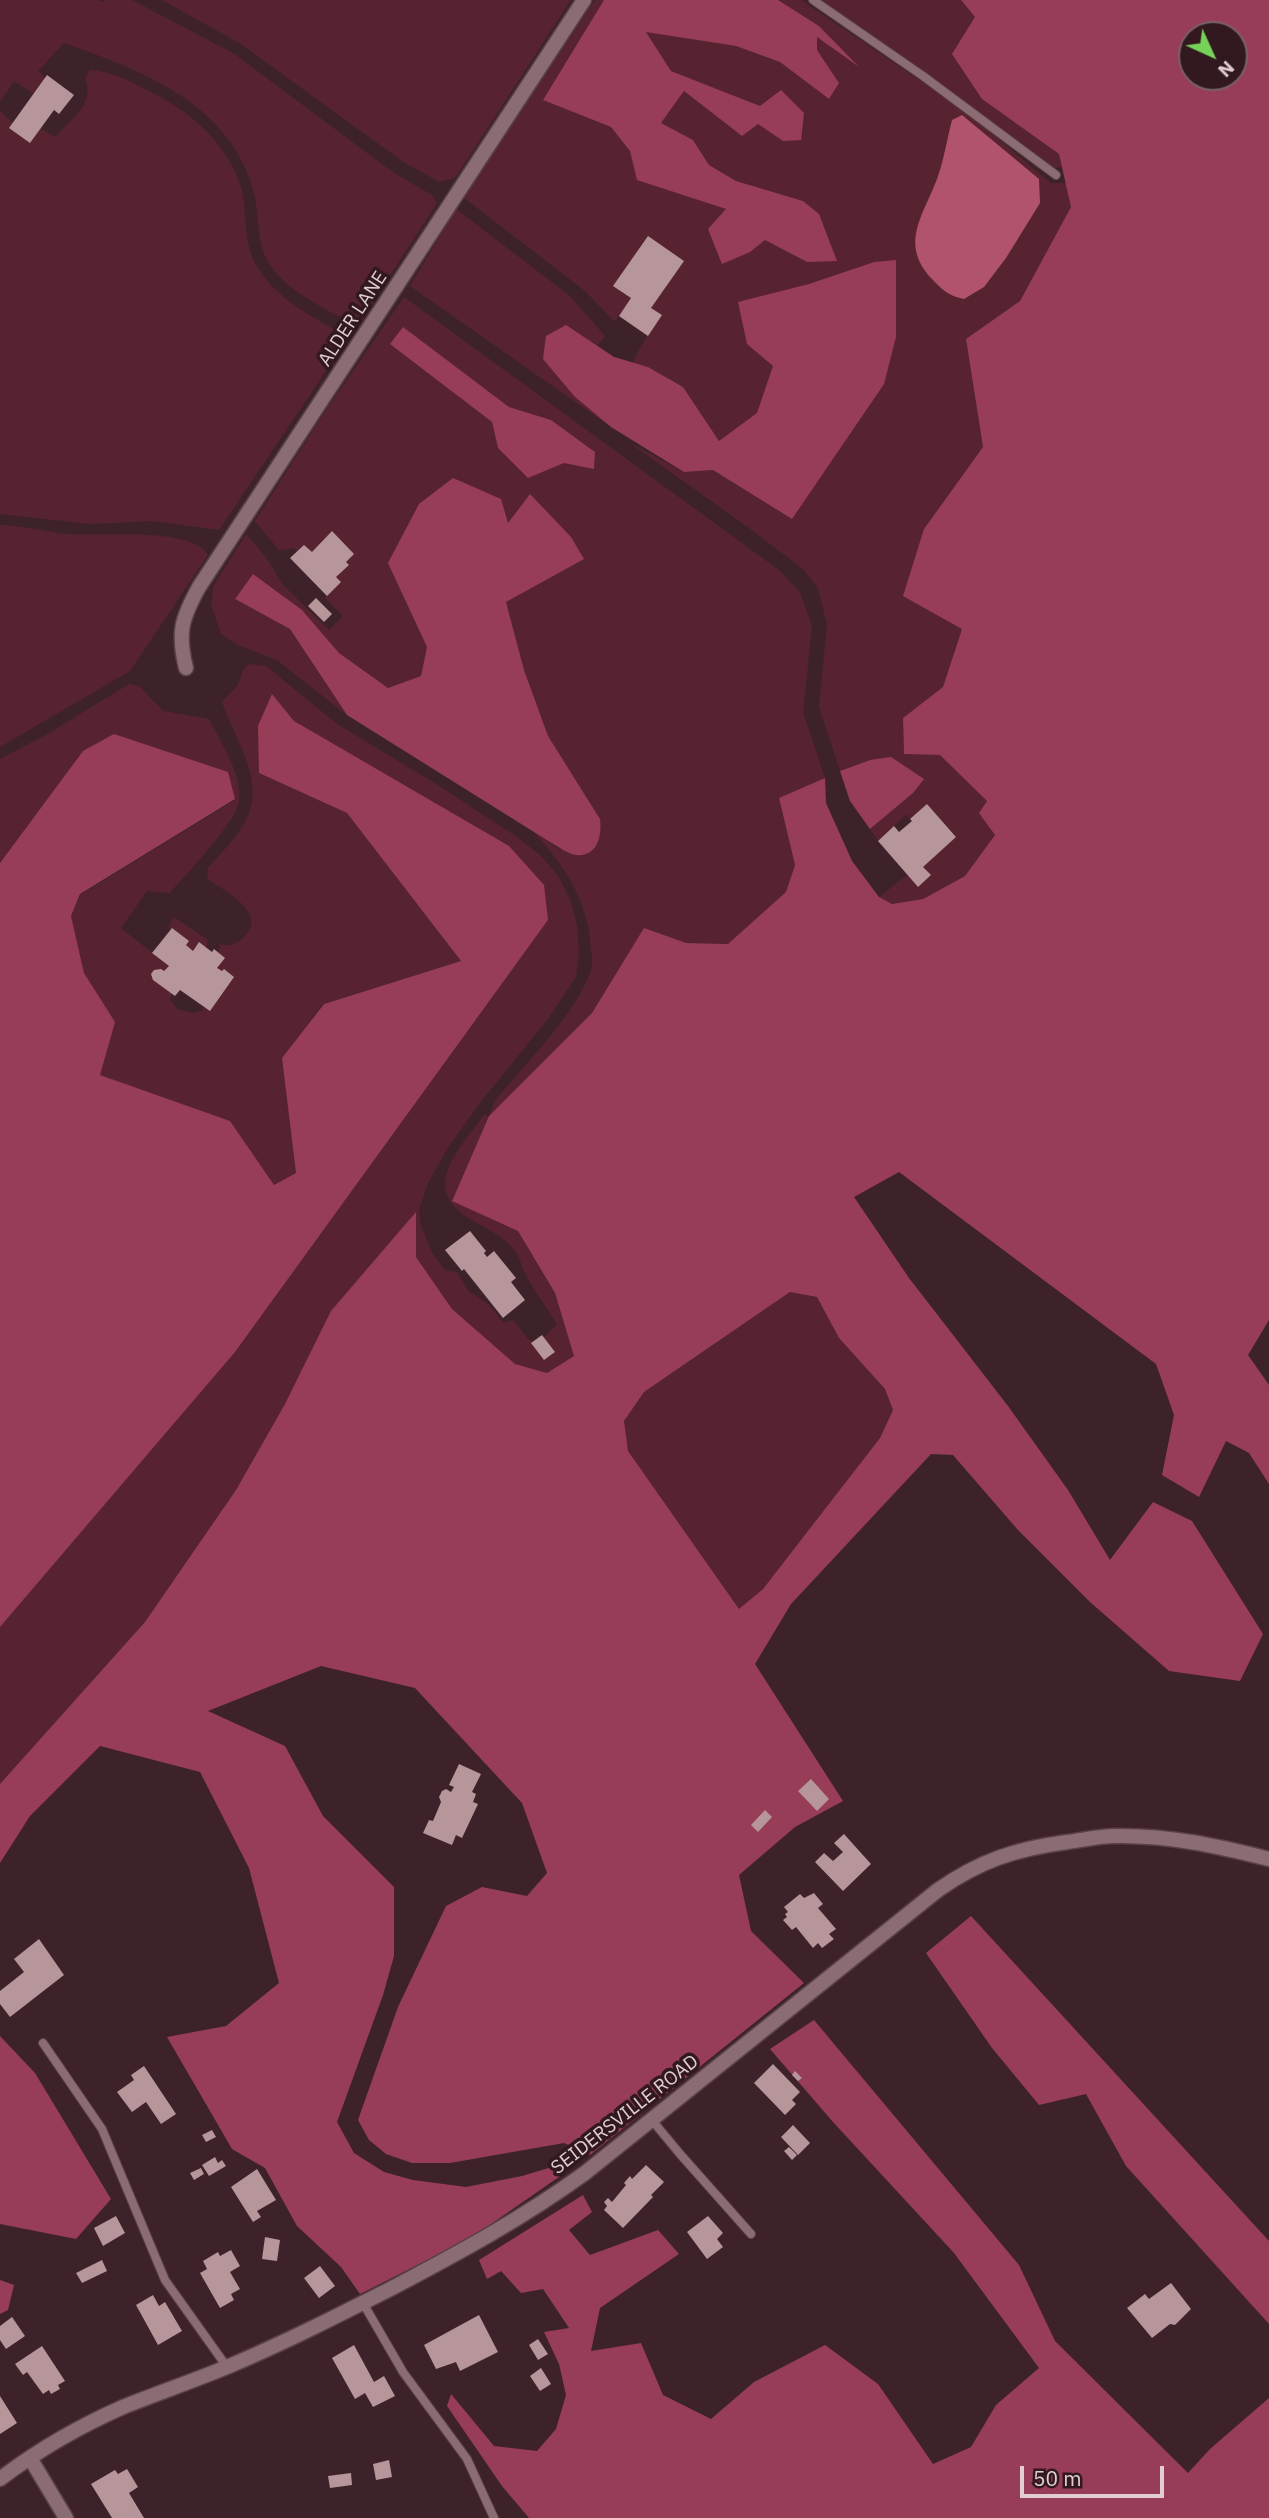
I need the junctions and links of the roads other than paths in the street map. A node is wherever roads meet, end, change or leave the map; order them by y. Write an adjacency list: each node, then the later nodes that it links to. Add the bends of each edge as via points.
1 (584, 0): 4 (street, ALDER LANE, via 200,587 181,628)
2 (813, 0): 3 (lane)
3 (1056, 175)
4 (186, 667)
5 (1269, 1859): 7 (street, SEIDERSVILLE ROAD, via 1196,1842 1112,1836 1027,1848 990,1860 938,1890)
6 (43, 2043): 10 (lane, via 102,2129 165,2280)
7 (651, 2119): 8 (lane); 9 (street, SEIDERSVILLE ROAD, via 546,2201 482,2241)
8 (751, 2234)
9 (363, 2303): 10 (street, SEIDERSVILLE ROAD); 14 (lane, via 403,2372 467,2459)
10 (227, 2367): 11 (street, SEIDERSVILLE ROAD, via 122,2408)
11 (30, 2458): 12 (street, SEIDERSVILLE ROAD); 13 (street)
12 (0, 2479)
13 (66, 2518)
14 (494, 2518)

